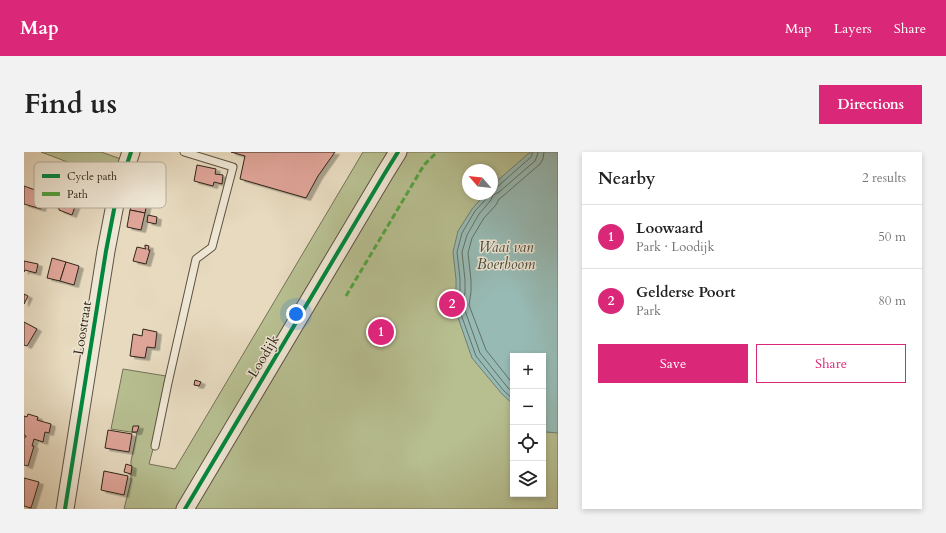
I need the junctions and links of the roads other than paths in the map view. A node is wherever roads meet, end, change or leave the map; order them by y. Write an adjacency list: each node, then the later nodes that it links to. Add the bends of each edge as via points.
1 (132, 152): 4 (street, Loostraat)
2 (184, 152): 6 (lane, via 233,167 212,248 196,259)
3 (398, 152): 8 (street, Loodijk)
4 (128, 162)
5 (114, 208): 7 (street, Loostraat)
6 (156, 446)
7 (65, 509)
8 (185, 509)

